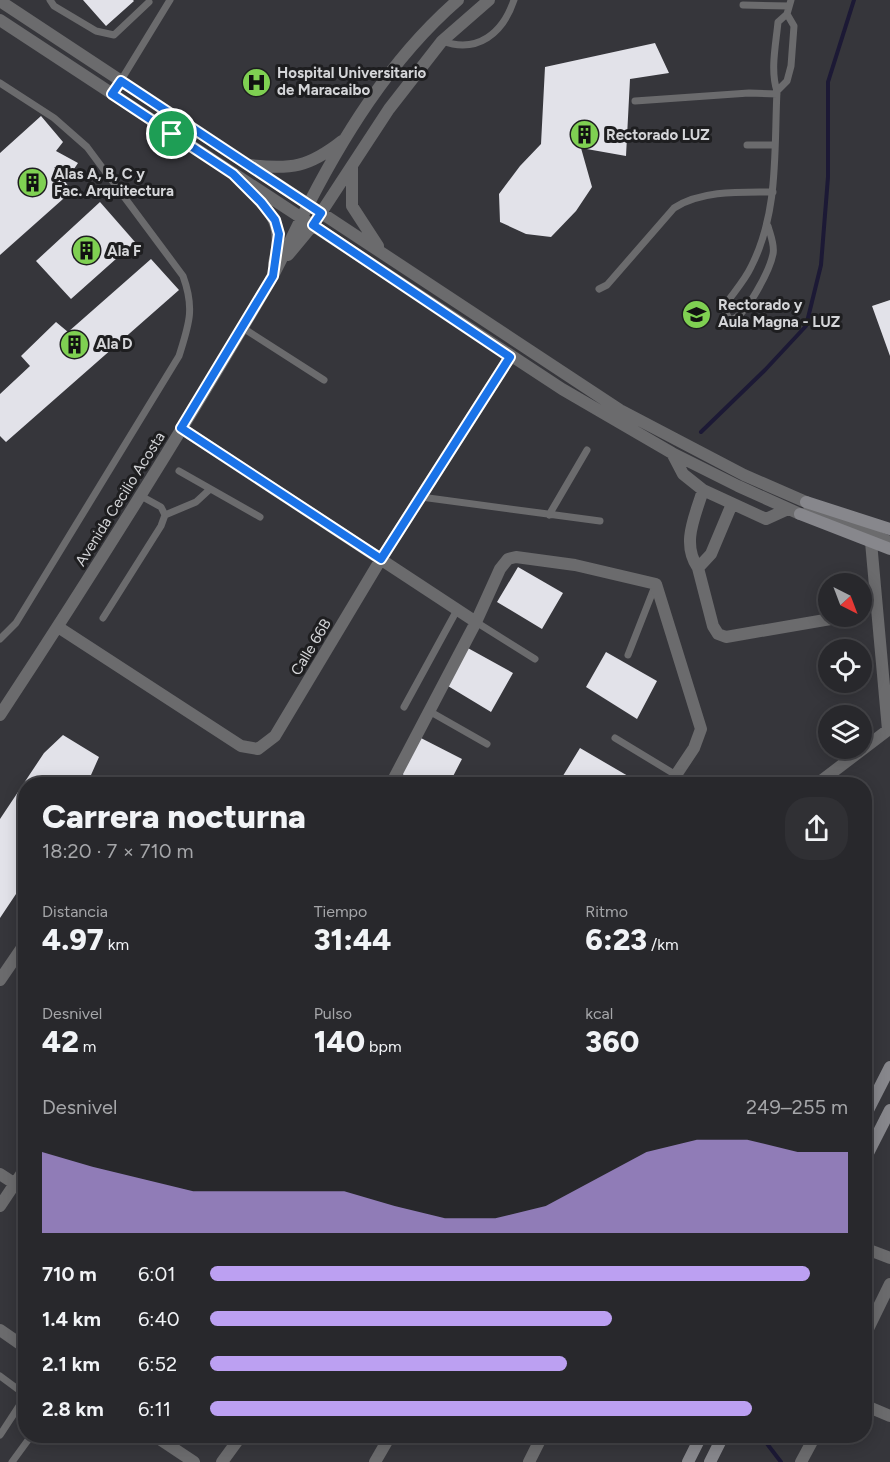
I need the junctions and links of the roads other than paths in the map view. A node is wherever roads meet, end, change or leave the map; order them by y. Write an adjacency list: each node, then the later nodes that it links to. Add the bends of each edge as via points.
1 (50, 0): 7 (lane, via 96,31 114,34)
2 (170, 0): 10 (lane)
3 (458, 0): 18 (street, Avenida Cecilio Acosta, via 407,50 375,91)
4 (489, 0): 12 (street, Avenida Cecilio Acosta)
5 (514, 0): 12 (lane, via 500,29 487,39 469,45)
6 (1, 1): 13 (street)
7 (148, 1): 10 (lane)
8 (743, 5): 9 (lane)
9 (789, 7): 15 (lane, via 778,22 773,80); 15 (lane, via 794,26 791,66 787,81)
10 (161, 13): 13 (lane)
11 (0, 20): 16 (street)
12 (442, 41): 21 (street, Avenida Cecilio Acosta)
13 (121, 81): 16 (lane); 22 (street)
14 (0, 83): 65 (lane, via 54,118 87,147 183,276 192,316 179,356 16,623)
15 (777, 93): 17 (lane); 20 (lane)
16 (112, 94): 23 (street)
17 (635, 101)
18 (348, 136): 22 (street, via 325,155 298,166); 25 (street, Avenida Cecilio Acosta)
19 (747, 145): 20 (lane)
20 (775, 145): 24 (lane)
21 (352, 163): 26 (street, Avenida Cecilio Acosta); 30 (street, via 352,207)
22 (248, 165): 25 (street)
23 (233, 174): 27 (street); 31 (street, via 275,220 279,234)
24 (773, 192): 29 (lane); 32 (lane, via 718,195 683,202)
25 (308, 206): 26 (street); 27 (street, Avenida Cecilio Acosta)
26 (321, 213): 28 (street, Avenida Cecilio Acosta); 30 (street)
27 (302, 218): 28 (street); 31 (street, Avenida Cecilio Acosta)
28 (313, 225): 31 (street, Avenida Cecilio Acosta); 34 (street)
29 (768, 226): 29 (lane, via 751,268 723,308 730,320 738,315 769,270 774,250)
30 (384, 254): 44 (street, via 620,410 744,475)
31 (276, 271): 33 (street, Avenida Cecilio Acosta)
32 (599, 290)
33 (243, 328): 35 (lane); 36 (street, Avenida Cecilio Acosta)
34 (510, 357): 38 (street); 43 (street, Calle 66B)
35 (324, 380)
36 (181, 428): 42 (street, Avenida Cecilio Acosta); 57 (street)
37 (587, 450): 49 (lane)
38 (672, 453): 41 (street, via 683,474); 46 (street)
39 (179, 471): 40 (lane)
40 (209, 490): 48 (lane, via 196,502); 51 (lane)
41 (703, 490): 45 (street); 58 (street, via 687,544)
42 (141, 496): 48 (lane, via 161,507); 64 (street, Avenida Cecilio Acosta)
43 (421, 497): 49 (lane); 57 (street, Calle 66B)
44 (806, 502): 50 (street); 53 (street)
45 (732, 504): 46 (street, via 766,519); 58 (street, via 711,554)
46 (788, 509): 47 (street)
47 (800, 514): 50 (street); 54 (street)
48 (165, 515): 61 (lane)
49 (549, 515): 52 (lane)
50 (824, 516): 55 (street)
51 (260, 517)
52 (600, 521)
53 (890, 529)
54 (871, 542): 56 (street); 66 (street)
55 (890, 542)
56 (890, 549)
57 (381, 559): 60 (street); 64 (street, Calle 66B, via 275,736 258,749 241,746)
58 (698, 568): 62 (street, via 718,634 726,637)
59 (656, 584): 63 (street, via 516,557 500,569); 67 (lane); 77 (street, via 701,729)
60 (457, 610): 63 (street); 69 (lane)
61 (103, 618)
62 (818, 621)
63 (476, 622): 68 (lane); 70 (street)
64 (58, 627): 71 (street, Avenida Cecilio Acosta)
65 (0, 639)
66 (885, 646): 72 (street)
67 (628, 655)
68 (535, 659)
69 (404, 707)
70 (429, 711): 74 (lane); 75 (street)
71 (0, 715)
72 (889, 732): 78 (street)
73 (615, 738): 76 (lane)
74 (487, 744)
75 (395, 777)
76 (669, 777)
77 (675, 777)
78 (827, 777)
79 (18, 954): 80 (street)
80 (0, 980)
81 (890, 1068): 82 (street)
82 (872, 1103)
83 (890, 1110): 84 (street)
84 (872, 1145)
85 (0, 1174): 87 (street)
86 (18, 1179): 87 (street)
87 (15, 1184): 88 (street); 89 (street)
88 (18, 1186)
89 (0, 1206)
90 (872, 1251): 91 (street)
91 (890, 1258)
92 (890, 1284): 93 (street)
93 (872, 1321)
94 (0, 1330): 95 (street)
95 (18, 1342)
96 (0, 1376): 97 (lane)
97 (18, 1389)
98 (18, 1408): 101 (lane)
99 (872, 1408): 100 (street)
100 (890, 1416)
101 (0, 1435)
102 (26, 1443): 110 (lane)
103 (166, 1443): 111 (street)
104 (236, 1443): 112 (street)
105 (386, 1443): 113 (street)
106 (538, 1443): 114 (street)
107 (698, 1443): 115 (street)
108 (720, 1443): 116 (street)
109 (811, 1443): 117 (street)
110 (12, 1462)
111 (194, 1462)
112 (222, 1462)
113 (375, 1462)
114 (529, 1462)
115 (688, 1462)
116 (710, 1462)
117 (801, 1462)

